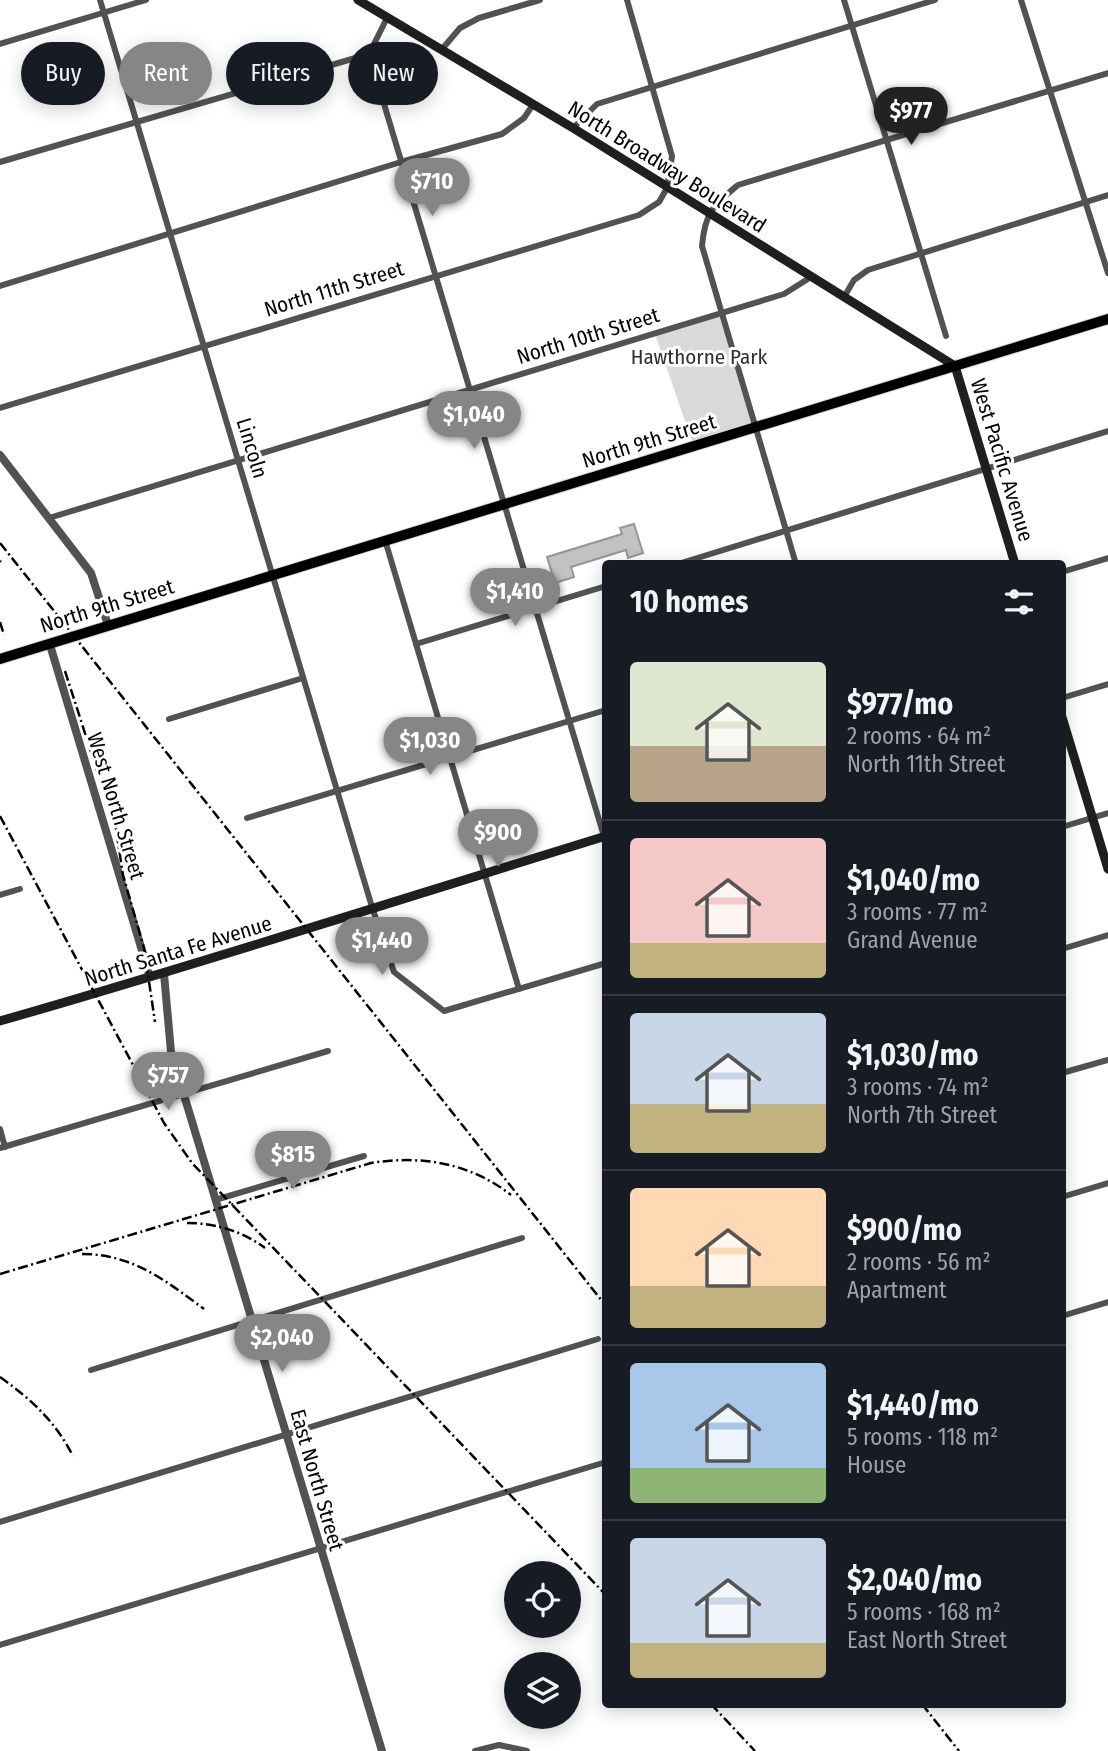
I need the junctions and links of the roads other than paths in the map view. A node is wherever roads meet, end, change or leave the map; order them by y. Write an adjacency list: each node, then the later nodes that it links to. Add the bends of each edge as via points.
1 (100, 0): 9 (street, Lincoln)
2 (146, 0): 9 (street)
3 (358, 0): 10 (main road, North Broadway Boulevard)
4 (540, 0): 14 (street, via 479,18 460,28)
5 (627, 0): 17 (street)
6 (844, 0): 11 (street)
7 (935, 0): 11 (street)
8 (1021, 0): 18 (street)
9 (103, 13): 13 (street); 21 (street, Lincoln)
10 (387, 18): 12 (street); 14 (main road, North Broadway Boulevard)
11 (852, 25): 17 (street); 23 (street)
12 (375, 42)
13 (0, 44)
14 (443, 48): 20 (main road, North Broadway Boulevard)
15 (348, 60): 21 (street)
16 (1108, 73): 18 (street)
17 (653, 86): 22 (street, via 597,104); 26 (street, via 672,156)
18 (1051, 90): 23 (street); 28 (street)
19 (384, 105): 25 (street)
20 (532, 106): 22 (main road, North Broadway Boulevard); 25 (street, via 502,134)
21 (136, 122): 24 (street); 30 (street, Lincoln)
22 (573, 128): 26 (main road, North Broadway Boulevard)
23 (886, 140): 29 (street, via 738,185); 31 (street)
24 (0, 162)
25 (401, 162): 30 (street); 33 (street)
26 (667, 188): 29 (main road, North Broadway Boulevard); 33 (street, North 11th Street, via 659,202 639,215)
27 (1108, 195): 28 (street)
28 (1086, 202): 31 (street); 32 (street)
29 (708, 214): 34 (main road, North Broadway Boulevard); 37 (street, via 702,246)
30 (169, 232): 35 (street); 40 (street, Lincoln)
31 (920, 252): 36 (street, via 868,270 854,280); 39 (street)
32 (1108, 273)
33 (436, 276): 40 (street, North 11th Street); 42 (street)
34 (811, 277): 36 (main road, North Broadway Boulevard); 37 (street, North 10th Street, via 784,294)
35 (0, 286)
36 (844, 297): 41 (main road, North Broadway Boulevard)
37 (722, 313): 42 (street, North 10th Street); 44 (street)
38 (1108, 319): 41 (main road, North 9th Street)
39 (946, 336)
40 (204, 346): 43 (street, North 11th Street); 47 (street, Lincoln)
41 (955, 366): 44 (main road, North 9th Street); 48 (main road, West Pacific Avenue)
42 (470, 391): 47 (street, North 10th Street); 49 (street)
43 (0, 408)
44 (755, 429): 49 (main road, North 9th Street); 51 (street)
45 (1108, 431): 48 (street)
46 (0, 455): 50 (street)
47 (238, 460): 50 (street, North 10th Street); 58 (street, Lincoln)
48 (986, 468): 51 (street); 56 (main road, West Pacific Avenue)
49 (504, 504): 52 (main road, North 9th Street); 60 (street)
50 (49, 518): 61 (street, via 91,573)
51 (785, 530): 54 (street); 55 (street)
52 (384, 540): 58 (main road, North 9th Street); 62 (street)
53 (1108, 558): 57 (street)
54 (691, 560)
55 (795, 560)
56 (1014, 560)
57 (1066, 571)
58 (272, 575): 61 (main road, North 9th Street); 65 (street, Lincoln)
59 (602, 587): 60 (street)
60 (535, 608): 62 (street); 70 (street)
61 (108, 625): 63 (main road, North 9th Street)
62 (416, 644): 72 (street)
63 (50, 645): 64 (main road, North 9th Street); 89 (street, West North Street)
64 (0, 659)
65 (303, 678): 69 (street); 73 (street, Lincoln)
66 (1108, 684): 67 (street)
67 (1066, 697)
68 (602, 711): 70 (street)
69 (169, 719)
70 (569, 721): 72 (street); 78 (street)
71 (1066, 730): 76 (main road)
72 (450, 757): 73 (street); 81 (street)
73 (337, 791): 75 (street); 84 (street, Lincoln)
74 (1108, 813): 76 (street)
75 (247, 818)
76 (1093, 818): 77 (street); 80 (main road)
77 (1066, 826)
78 (602, 828)
79 (602, 839): 81 (main road, North Santa Fe Avenue)
80 (1108, 869)
81 (484, 873): 84 (main road, North Santa Fe Avenue); 90 (street)
82 (20, 889): 83 (street)
83 (0, 895)
84 (372, 907): 88 (main road, North Santa Fe Avenue); 90 (street, Lincoln, via 394,972 444,1011)
85 (1108, 935): 86 (street)
86 (1066, 948)
87 (602, 964): 90 (street)
88 (164, 974): 89 (main road, North Santa Fe Avenue); 95 (street, East North Street, via 170,1052)
89 (150, 977): 91 (main road, North Santa Fe Avenue)
90 (519, 989)
91 (0, 1021)
92 (328, 1051): 95 (street)
93 (1108, 1060): 94 (street)
94 (1066, 1072)
95 (183, 1094): 97 (street); 101 (street, East North Street)
96 (0, 1129): 97 (street)
97 (3, 1148)
98 (363, 1156): 101 (street)
99 (1108, 1183): 100 (street)
100 (1066, 1196)
101 (215, 1200): 105 (street, East North Street)
102 (522, 1238): 105 (street)
103 (1108, 1302): 104 (street)
104 (1066, 1315)
105 (251, 1321): 107 (street); 108 (street, East North Street)
106 (598, 1339): 108 (street)
107 (91, 1370)
108 (286, 1436): 110 (street); 111 (street, East North Street)
109 (602, 1463): 111 (street)
110 (0, 1522)
111 (318, 1548): 112 (street); 113 (street, East North Street)
112 (0, 1645)
113 (382, 1751)
114 (475, 1751): 115 (street, via 499,1745)
115 (527, 1751)

